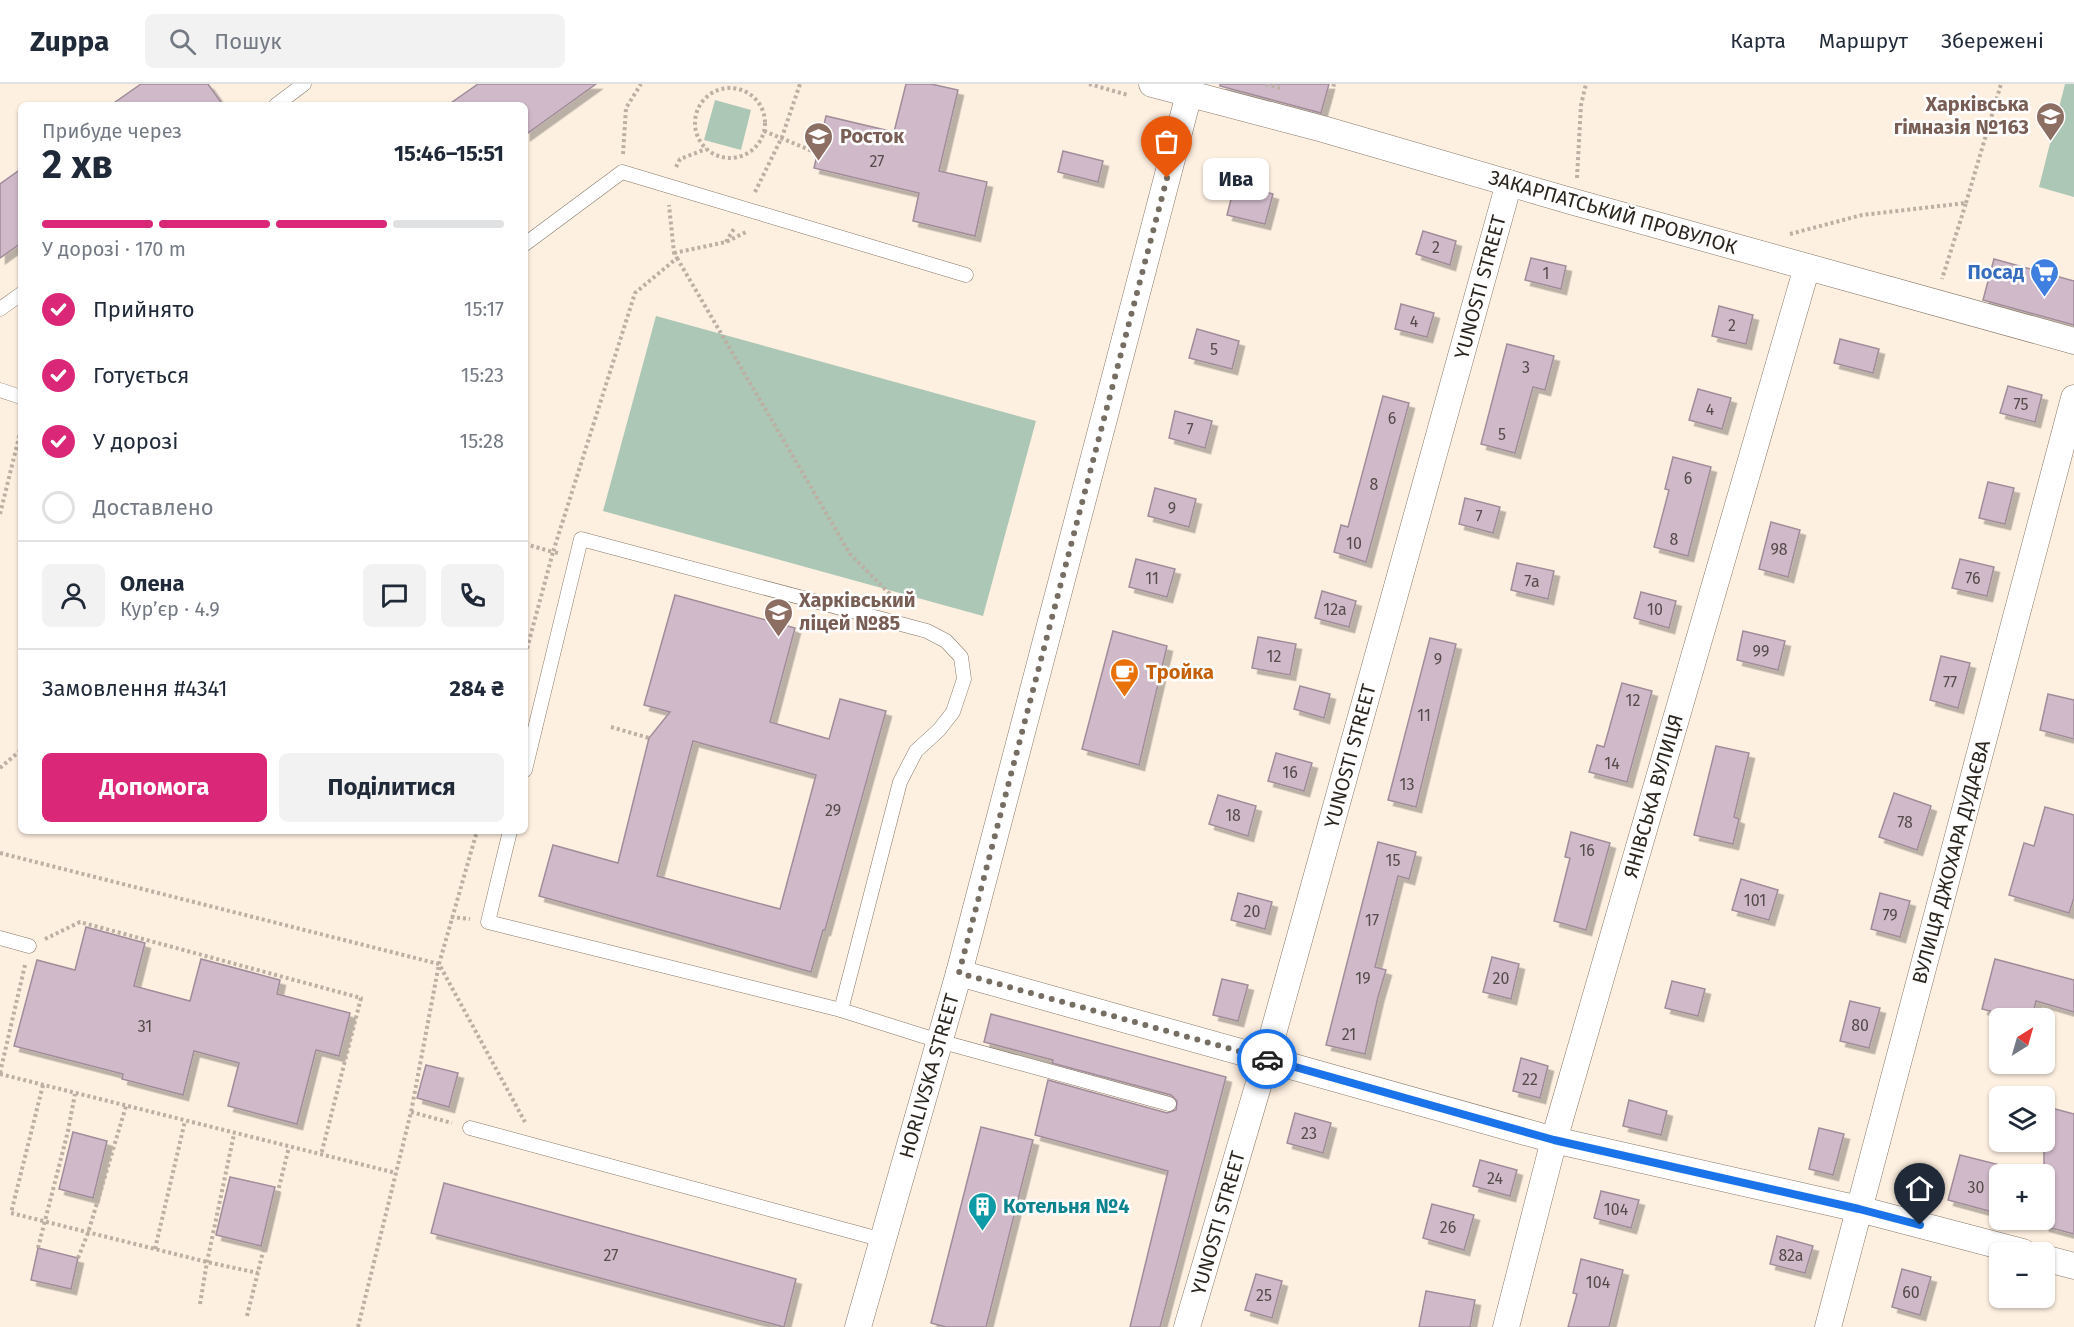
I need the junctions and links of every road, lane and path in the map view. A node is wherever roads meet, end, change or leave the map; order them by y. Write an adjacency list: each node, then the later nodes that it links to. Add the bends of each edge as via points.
1 (304, 84): 9 (lane)
2 (641, 84): 14 (path, via 626,108)
3 (800, 84): 11 (path)
4 (1152, 84): 8 (street, ЗАКАРПАТСЬКИЙ ПРОВУЛОК)
5 (1586, 84): 17 (path)
6 (2001, 84): 18 (path)
7 (723, 86): 10 (path, via 747,92 756,99 765,120); 12 (path, via 702,100 696,111 696,135)
8 (1189, 94): 15 (street, ЗАКАРПАТСЬКИЙ ПРОВУЛОК); 51 (street, HORLIVSKA STREET)
9 (280, 102)
10 (764, 131): 11 (path); 12 (path, via 760,142 744,156 721,158)
11 (782, 137): 13 (path); 19 (path)
12 (706, 149): 16 (path, via 680,159)
13 (817, 153)
14 (622, 172): 16 (lane); 21 (lane)
15 (1509, 183): 17 (street, ЗАКАРПАТСЬКИЙ ПРОВУЛОК); 54 (street, YUNOSTI STREET)
16 (666, 186): 19 (lane); 23 (path)
17 (1574, 202): 25 (street, ЗАКАРПАТСЬКИЙ ПРОВУЛОК)
18 (1966, 203): 20 (path, via 1862,215); 28 (path)
19 (747, 209): 26 (lane)
20 (1784, 236)
21 (528, 242)
22 (726, 242): 23 (path)
23 (674, 253): 24 (path)
24 (677, 258): 37 (path, via 635,293); 38 (path, via 850,554)
25 (1807, 267): 28 (street, ЗАКАРПАТСЬКИЙ ПРОВУЛОК); 64 (street, ЯНІВСЬКА ВУЛИЦЯ)
26 (966, 275)
27 (18, 296): 29 (lane)
28 (1935, 302): 30 (street, ЗАКАРПАТСЬКИЙ ПРОВУЛОК)
29 (0, 309)
30 (2074, 341)
31 (0, 390): 32 (lane)
32 (18, 396)
33 (2074, 398): 69 (street, ВУЛИЦЯ ДЖОХАРА ДУДАЄВА)
34 (18, 441): 35 (path)
35 (0, 514)
36 (528, 545): 37 (path)
37 (554, 552): 39 (path)
38 (927, 631): 43 (lane, via 581,539); 52 (lane, via 946,641 961,657 964,679 953,712 916,751 900,782)
39 (528, 645)
40 (611, 727): 41 (path)
41 (649, 738)
42 (18, 753): 44 (path)
43 (528, 758)
44 (0, 768)
45 (476, 834): 50 (path)
46 (509, 834): 52 (lane, via 488,922)
47 (0, 853): 50 (path)
48 (0, 938): 49 (lane)
49 (29, 946): 55 (path); 67 (path, via 80,922 361,998)
50 (439, 964): 60 (path); 65 (path)
51 (959, 973): 53 (street, HORLIVSKA STREET); 54 (street)
52 (841, 1010): 53 (lane)
53 (939, 1041): 58 (lane); 72 (street, HORLIVSKA STREET)
54 (1266, 1059): 64 (street); 85 (street, YUNOSTI STREET)
55 (0, 1073): 56 (path)
56 (43, 1084): 57 (path); 70 (path, via 11,1213)
57 (75, 1094): 59 (path); 70 (path)
58 (1169, 1104)
59 (126, 1106): 61 (path); 71 (path)
60 (411, 1112): 62 (path); 68 (path)
61 (185, 1121): 63 (path); 75 (path)
62 (470, 1128): 65 (lane)
63 (234, 1134): 66 (path); 78 (path)
64 (1554, 1140): 69 (street); 86 (street, ЯНІВСЬКА ВУЛИЦЯ)
65 (538, 1146): 72 (lane)
66 (289, 1147): 67 (path); 80 (path)
67 (321, 1155): 68 (path)
68 (396, 1173): 83 (path)
69 (1859, 1209): 73 (street); 87 (street, ВУЛИЦЯ ДЖОХАРА ДУДАЄВА)
70 (45, 1221): 71 (path); 74 (path)
71 (88, 1233): 75 (path); 76 (path)
72 (883, 1240): 84 (street, HORLIVSKA STREET)
73 (1989, 1243)
74 (38, 1248)
75 (155, 1249): 78 (path)
76 (78, 1258)
77 (2055, 1261): 79 (street)
78 (207, 1262): 80 (path); 81 (path)
79 (2074, 1266)
80 (258, 1273): 82 (path)
81 (200, 1304)
82 (247, 1316)
83 (358, 1327)
84 (858, 1327)
85 (1187, 1327)
86 (1506, 1327)
87 (1828, 1327)

